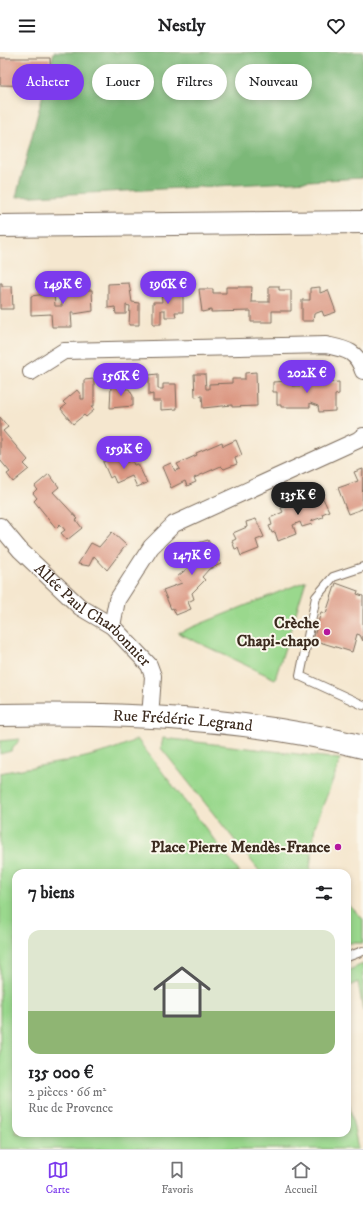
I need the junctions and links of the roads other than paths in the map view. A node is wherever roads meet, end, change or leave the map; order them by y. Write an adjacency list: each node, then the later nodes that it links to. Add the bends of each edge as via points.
1 (363, 222): 2 (main road)
2 (0, 226)
3 (363, 371): 4 (street, via 361,364 349,350 326,345 64,351)
4 (31, 372)
5 (363, 436): 8 (street, via 174,524 151,547 117,600)
6 (0, 526): 8 (street, Allée Paul Charbonnier, via 20,550 80,607)
7 (363, 567): 9 (lane, via 333,577 316,596 300,676)
8 (112, 626): 11 (street, Allée Paul Charbonnier, via 149,665 153,676)
9 (363, 704)
10 (0, 715): 11 (main road, Rue Frédéric Legrand)
11 (150, 718): 12 (main road, Rue Frédéric Legrand, via 263,727)
12 (363, 747)
13 (363, 951): 14 (lane)
14 (351, 956)

